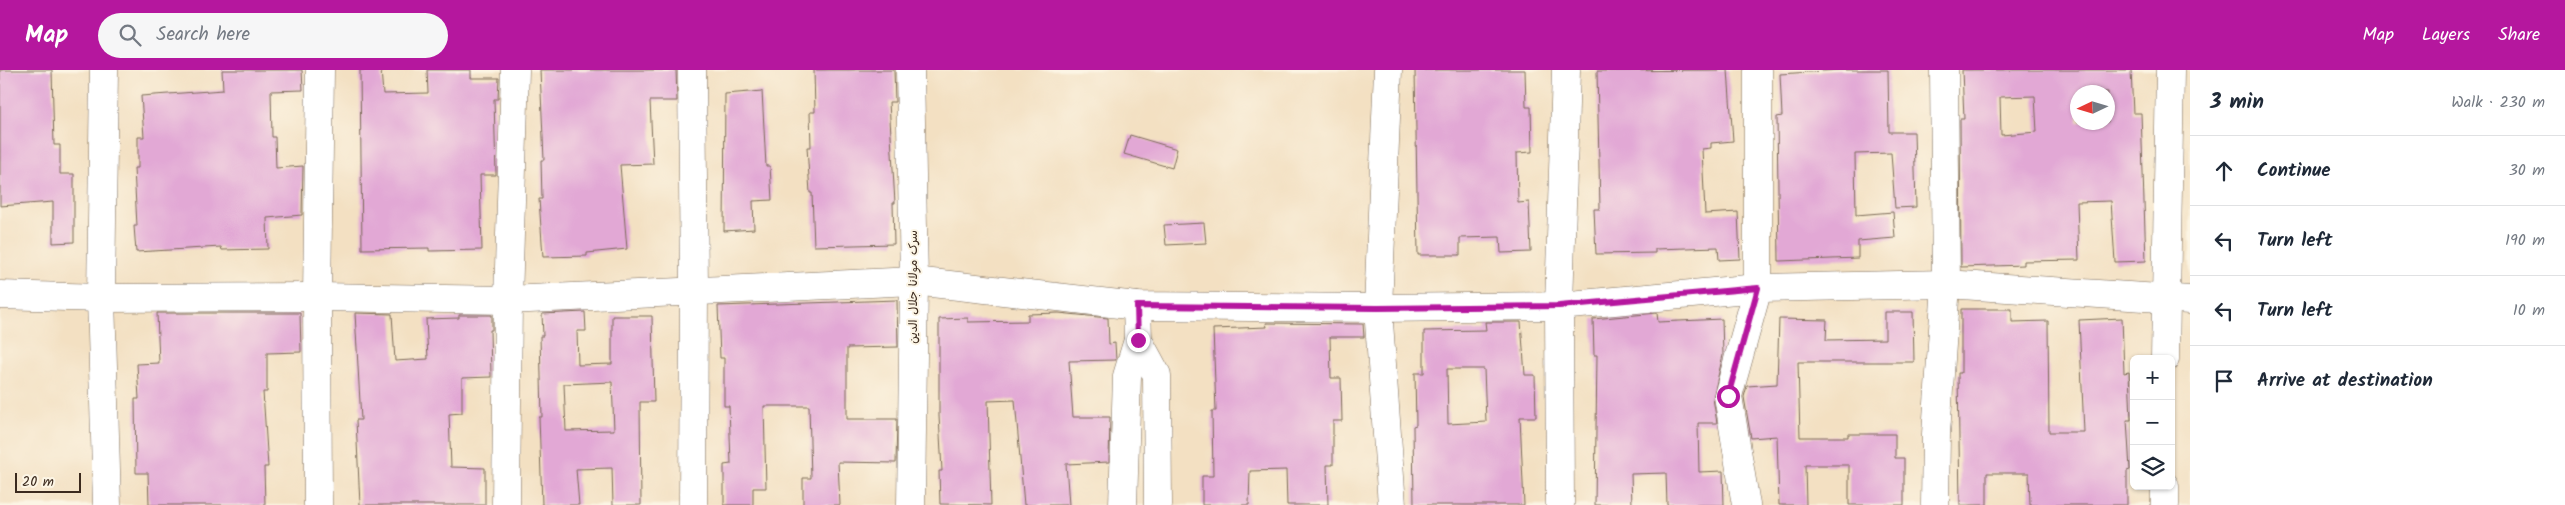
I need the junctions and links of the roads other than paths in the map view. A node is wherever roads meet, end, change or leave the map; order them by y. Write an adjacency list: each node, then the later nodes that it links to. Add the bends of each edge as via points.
1 (104, 70): 17 (street)
2 (320, 70): 16 (street)
3 (515, 70): 18 (street)
4 (692, 70): 14 (street)
5 (910, 70): 11 (street, سرک مولانا جلال الدین)
6 (1388, 70): 22 (street)
7 (1566, 70): 21 (street)
8 (1758, 70): 13 (street)
9 (1944, 70): 12 (street)
10 (2170, 70): 19 (street)
11 (914, 281): 14 (street); 20 (street); 30 (street, سرک مولانا جلال الدین)
12 (1946, 284): 13 (street); 19 (street); 36 (street, via 1936,434)
13 (1758, 288): 21 (street); 35 (street, via 1728,396)
14 (694, 290): 18 (street); 29 (street)
15 (0, 295): 17 (street)
16 (316, 296): 17 (street); 18 (street); 27 (street)
17 (101, 298): 26 (street)
18 (508, 300): 28 (street)
19 (2177, 300): 24 (street)
20 (1137, 306): 22 (street); 23 (street)
21 (1559, 306): 22 (street); 34 (street)
22 (1378, 308): 33 (street)
23 (1138, 340): 31 (street, via 1127,376); 32 (street, via 1157,376)
24 (2166, 355)
25 (2165, 490): 37 (street)
26 (107, 505)
27 (318, 505)
28 (506, 505)
29 (693, 505)
30 (911, 505)
31 (1123, 505)
32 (1158, 505)
33 (1392, 505)
34 (1560, 505)
35 (1746, 505)
36 (1935, 505)
37 (2165, 505)

